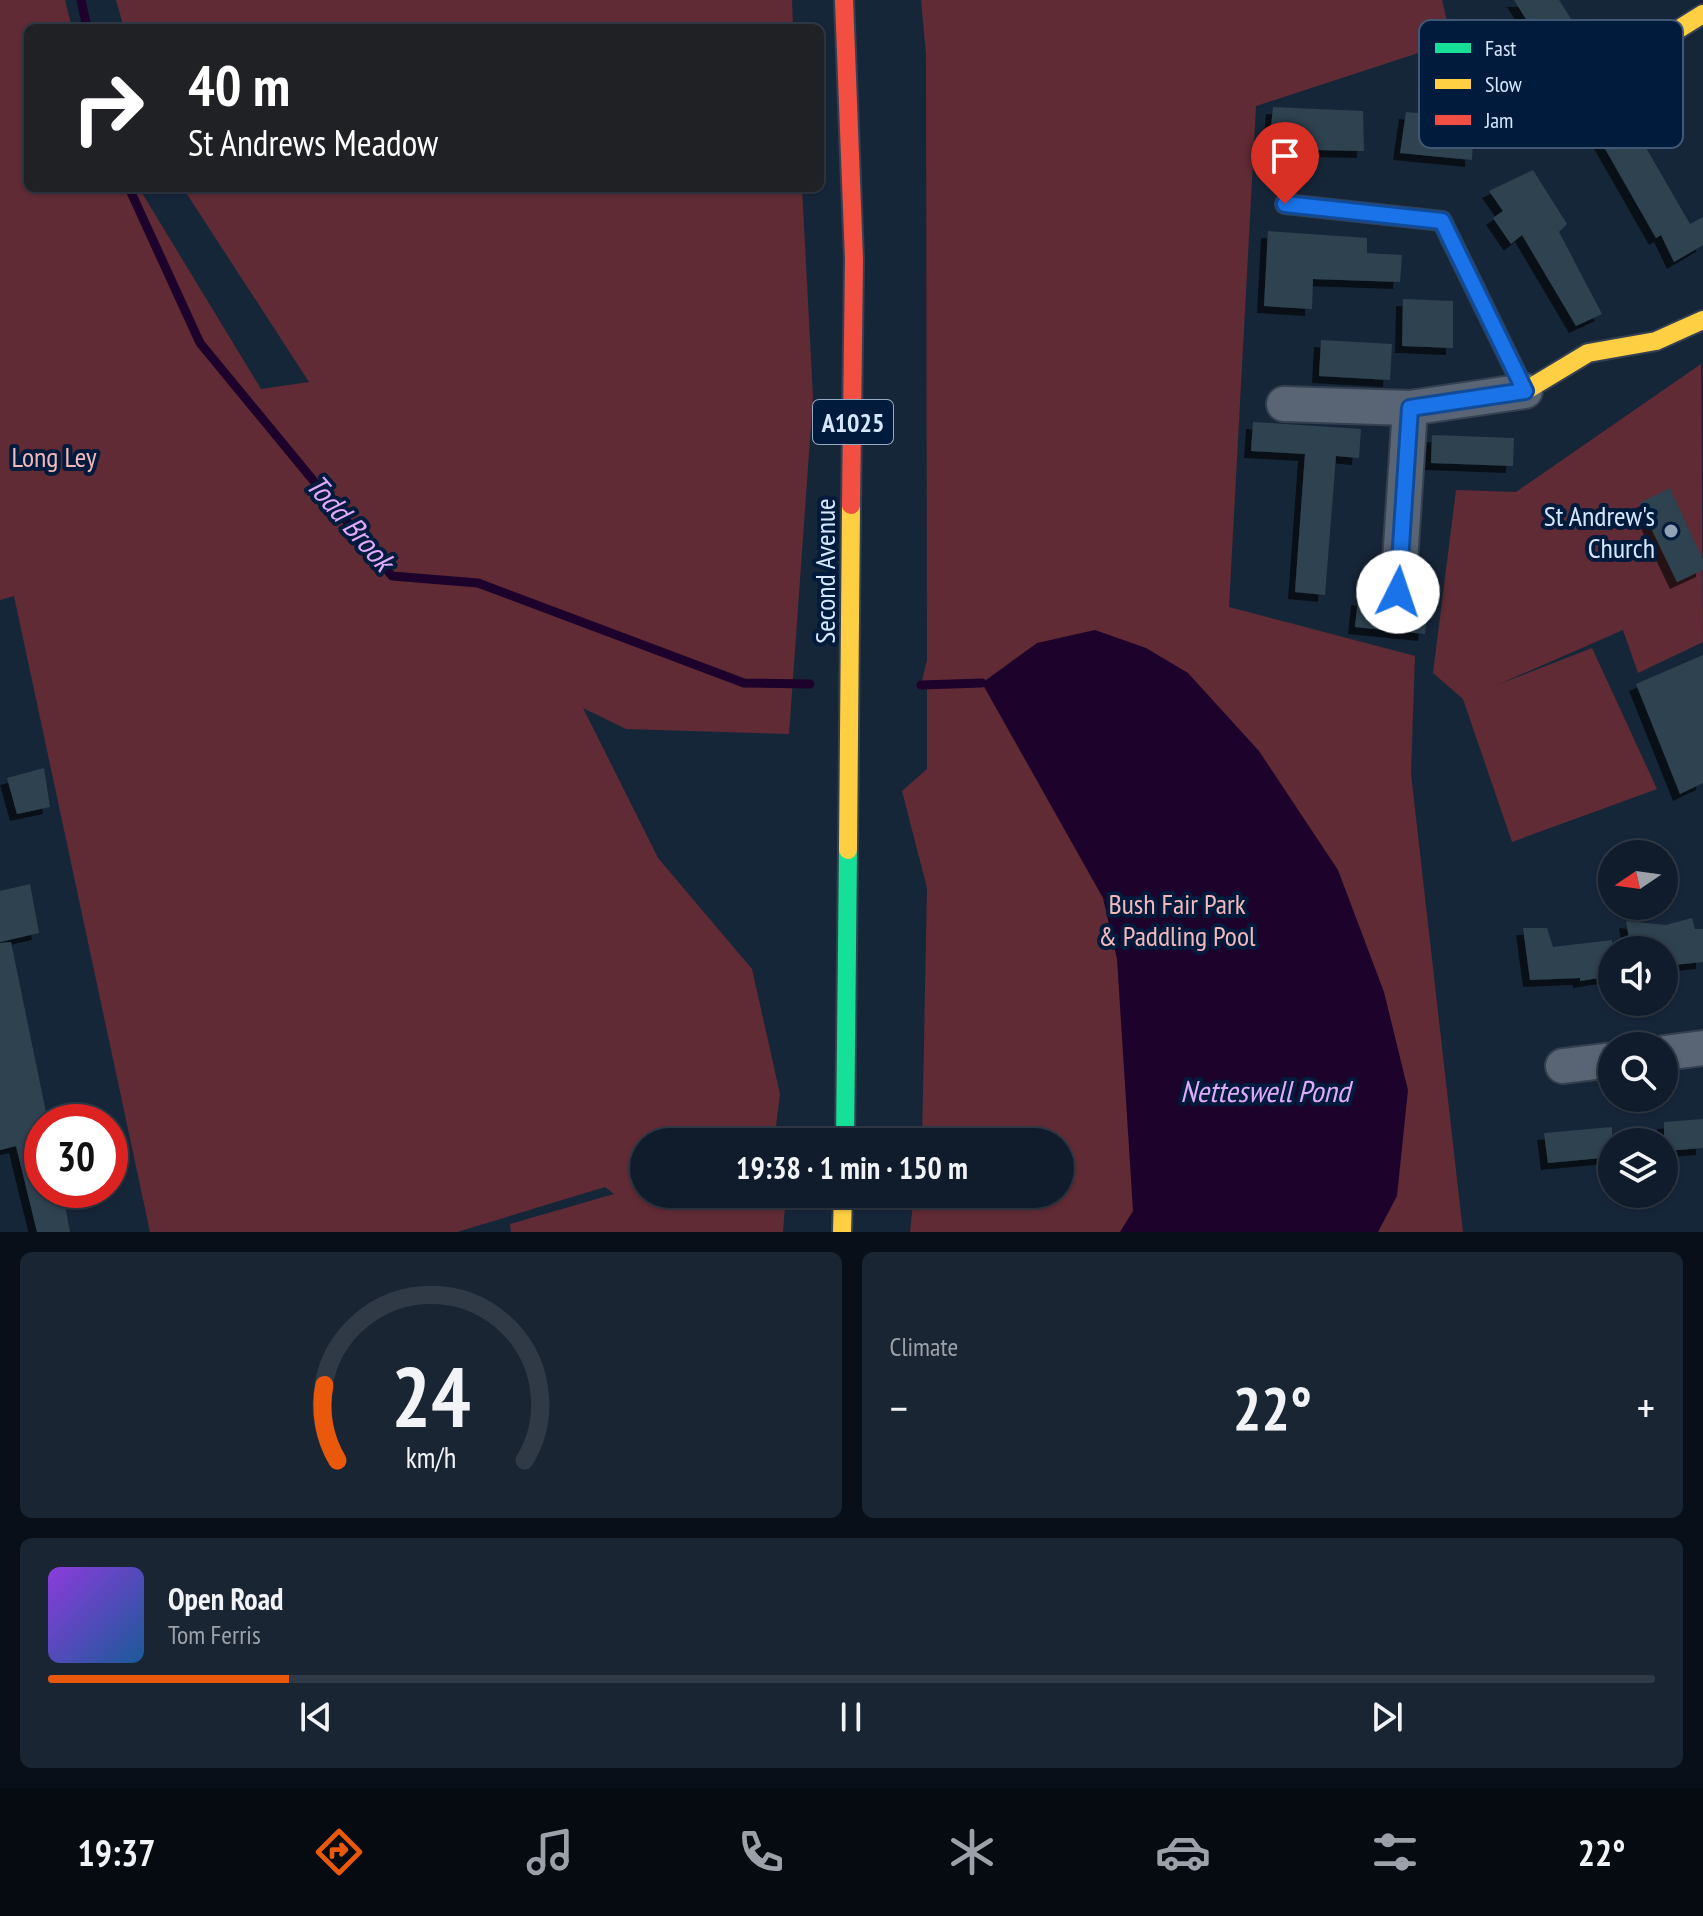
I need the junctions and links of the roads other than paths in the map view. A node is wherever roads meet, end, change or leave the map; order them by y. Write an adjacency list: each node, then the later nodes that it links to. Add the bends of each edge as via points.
1 (844, 0): 14 (main road, Second Avenue / A1025, via 854,259)
2 (1703, 14): 3 (main road)
3 (1683, 26)
4 (1285, 204): 6 (main road, via 1442,221)
5 (1703, 320): 6 (main road, via 1656,341 1588,353)
6 (1525, 391): 8 (street)
7 (1284, 404): 8 (street)
8 (1410, 408): 9 (street)
9 (1398, 592)
10 (1703, 1048): 11 (street)
11 (1678, 1051)
12 (1598, 1062): 13 (street)
13 (1563, 1066)
14 (845, 1128)
15 (843, 1208): 16 (main road)
16 (842, 1232)

